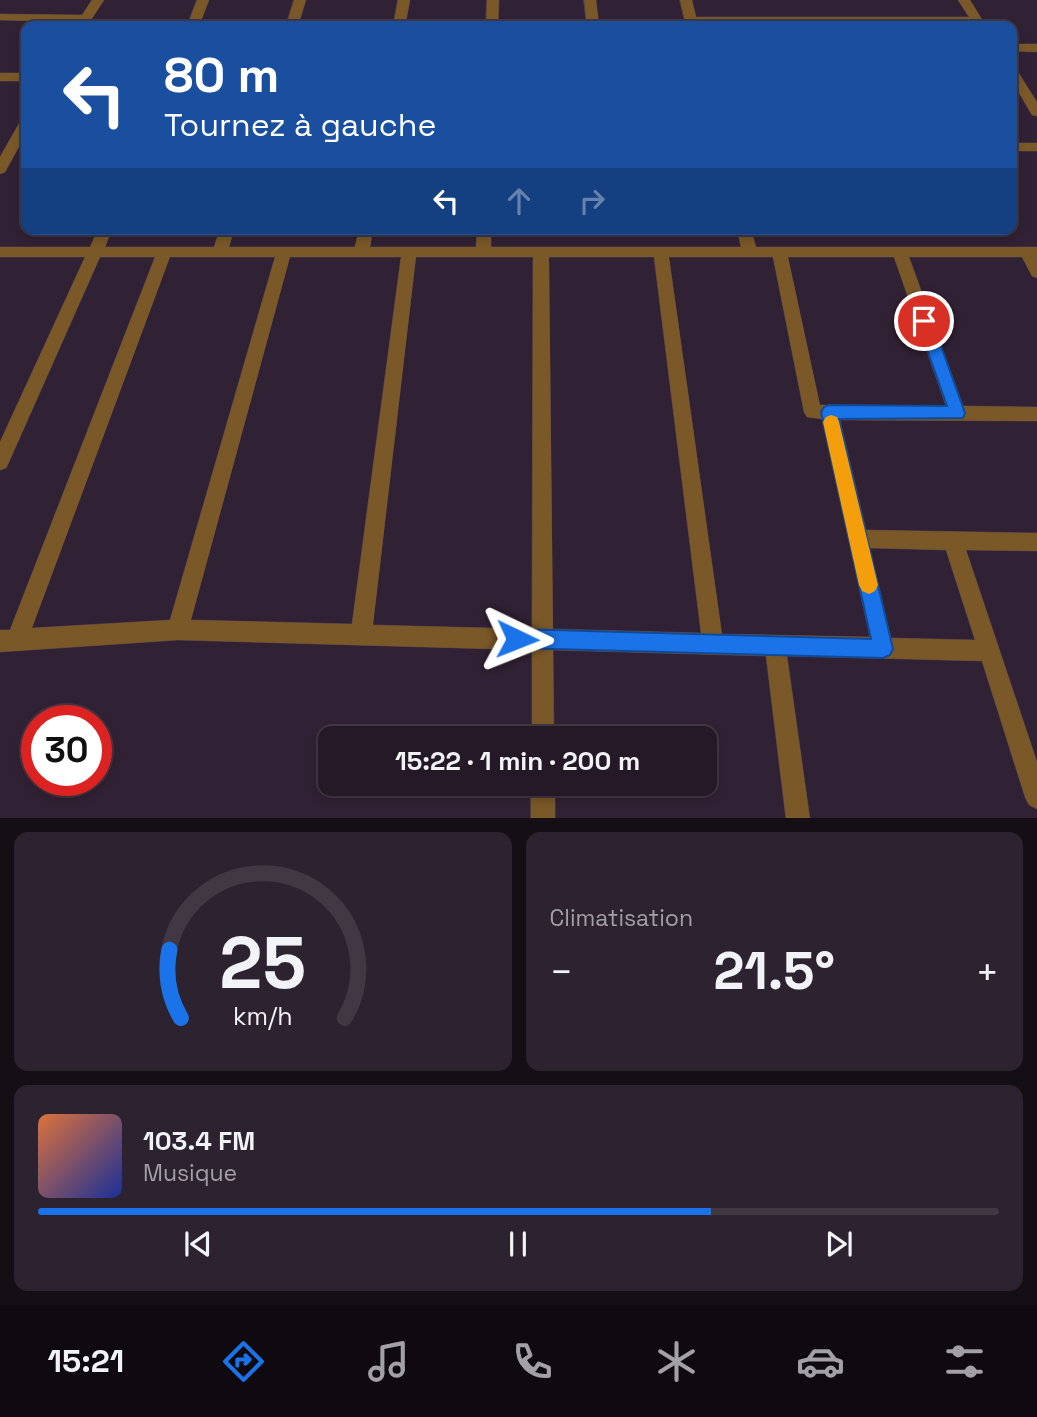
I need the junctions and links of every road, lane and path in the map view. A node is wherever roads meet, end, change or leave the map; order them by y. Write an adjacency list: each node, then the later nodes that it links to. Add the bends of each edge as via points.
1 (98, 0): 11 (street)
2 (203, 0): 12 (street)
3 (300, 0): 13 (street)
4 (404, 0): 14 (street)
5 (493, 0): 15 (street)
6 (590, 0): 16 (street)
7 (686, 0): 17 (street)
8 (964, 0): 18 (street)
9 (0, 16): 10 (street)
10 (69, 21)
11 (84, 21)
12 (195, 21)
13 (294, 21)
14 (400, 21)
15 (492, 21)
16 (592, 21)
17 (691, 21)
18 (977, 21)
19 (1017, 48): 20 (street)
20 (1037, 48)
21 (0, 77): 22 (street)
22 (21, 77)
23 (1017, 82): 24 (street)
24 (1037, 113)
25 (21, 129): 26 (street)
26 (6, 147): 29 (street)
27 (1017, 147): 28 (street)
28 (1037, 147)
29 (0, 169)
30 (102, 235): 36 (street)
31 (225, 235): 37 (street)
32 (365, 235): 39 (street)
33 (484, 235): 41 (street)
34 (746, 235): 44 (street)
35 (0, 252): 36 (street)
36 (95, 252): 48 (street); 53 (street)
37 (220, 252): 38 (street); 48 (street)
38 (284, 252): 39 (street); 57 (street)
39 (362, 252): 40 (street)
40 (409, 252): 41 (street); 58 (street)
41 (483, 252): 42 (street)
42 (541, 252): 43 (street); 59 (street)
43 (661, 252): 44 (street); 61 (street)
44 (750, 252): 45 (street)
45 (779, 252): 46 (street); 50 (street, via 813,412)
46 (900, 252): 47 (street); 51 (street)
47 (1032, 252): 49 (street)
48 (164, 253): 60 (street)
49 (1037, 272)
50 (829, 412): 51 (street); 54 (street)
51 (957, 413): 52 (street)
52 (1037, 414)
53 (0, 462)
54 (858, 540): 55 (street); 63 (street)
55 (953, 541): 56 (street); 64 (street)
56 (1037, 542)
57 (178, 630): 58 (street); 60 (street)
58 (361, 635): 59 (street)
59 (543, 639): 61 (street); 65 (street)
60 (9, 640)
61 (713, 644): 62 (street)
62 (775, 646): 63 (street); 69 (street)
63 (883, 649): 64 (street)
64 (989, 651): 67 (street)
65 (543, 726)
66 (543, 796): 68 (street)
67 (1037, 797)
68 (543, 818)
69 (798, 818)

